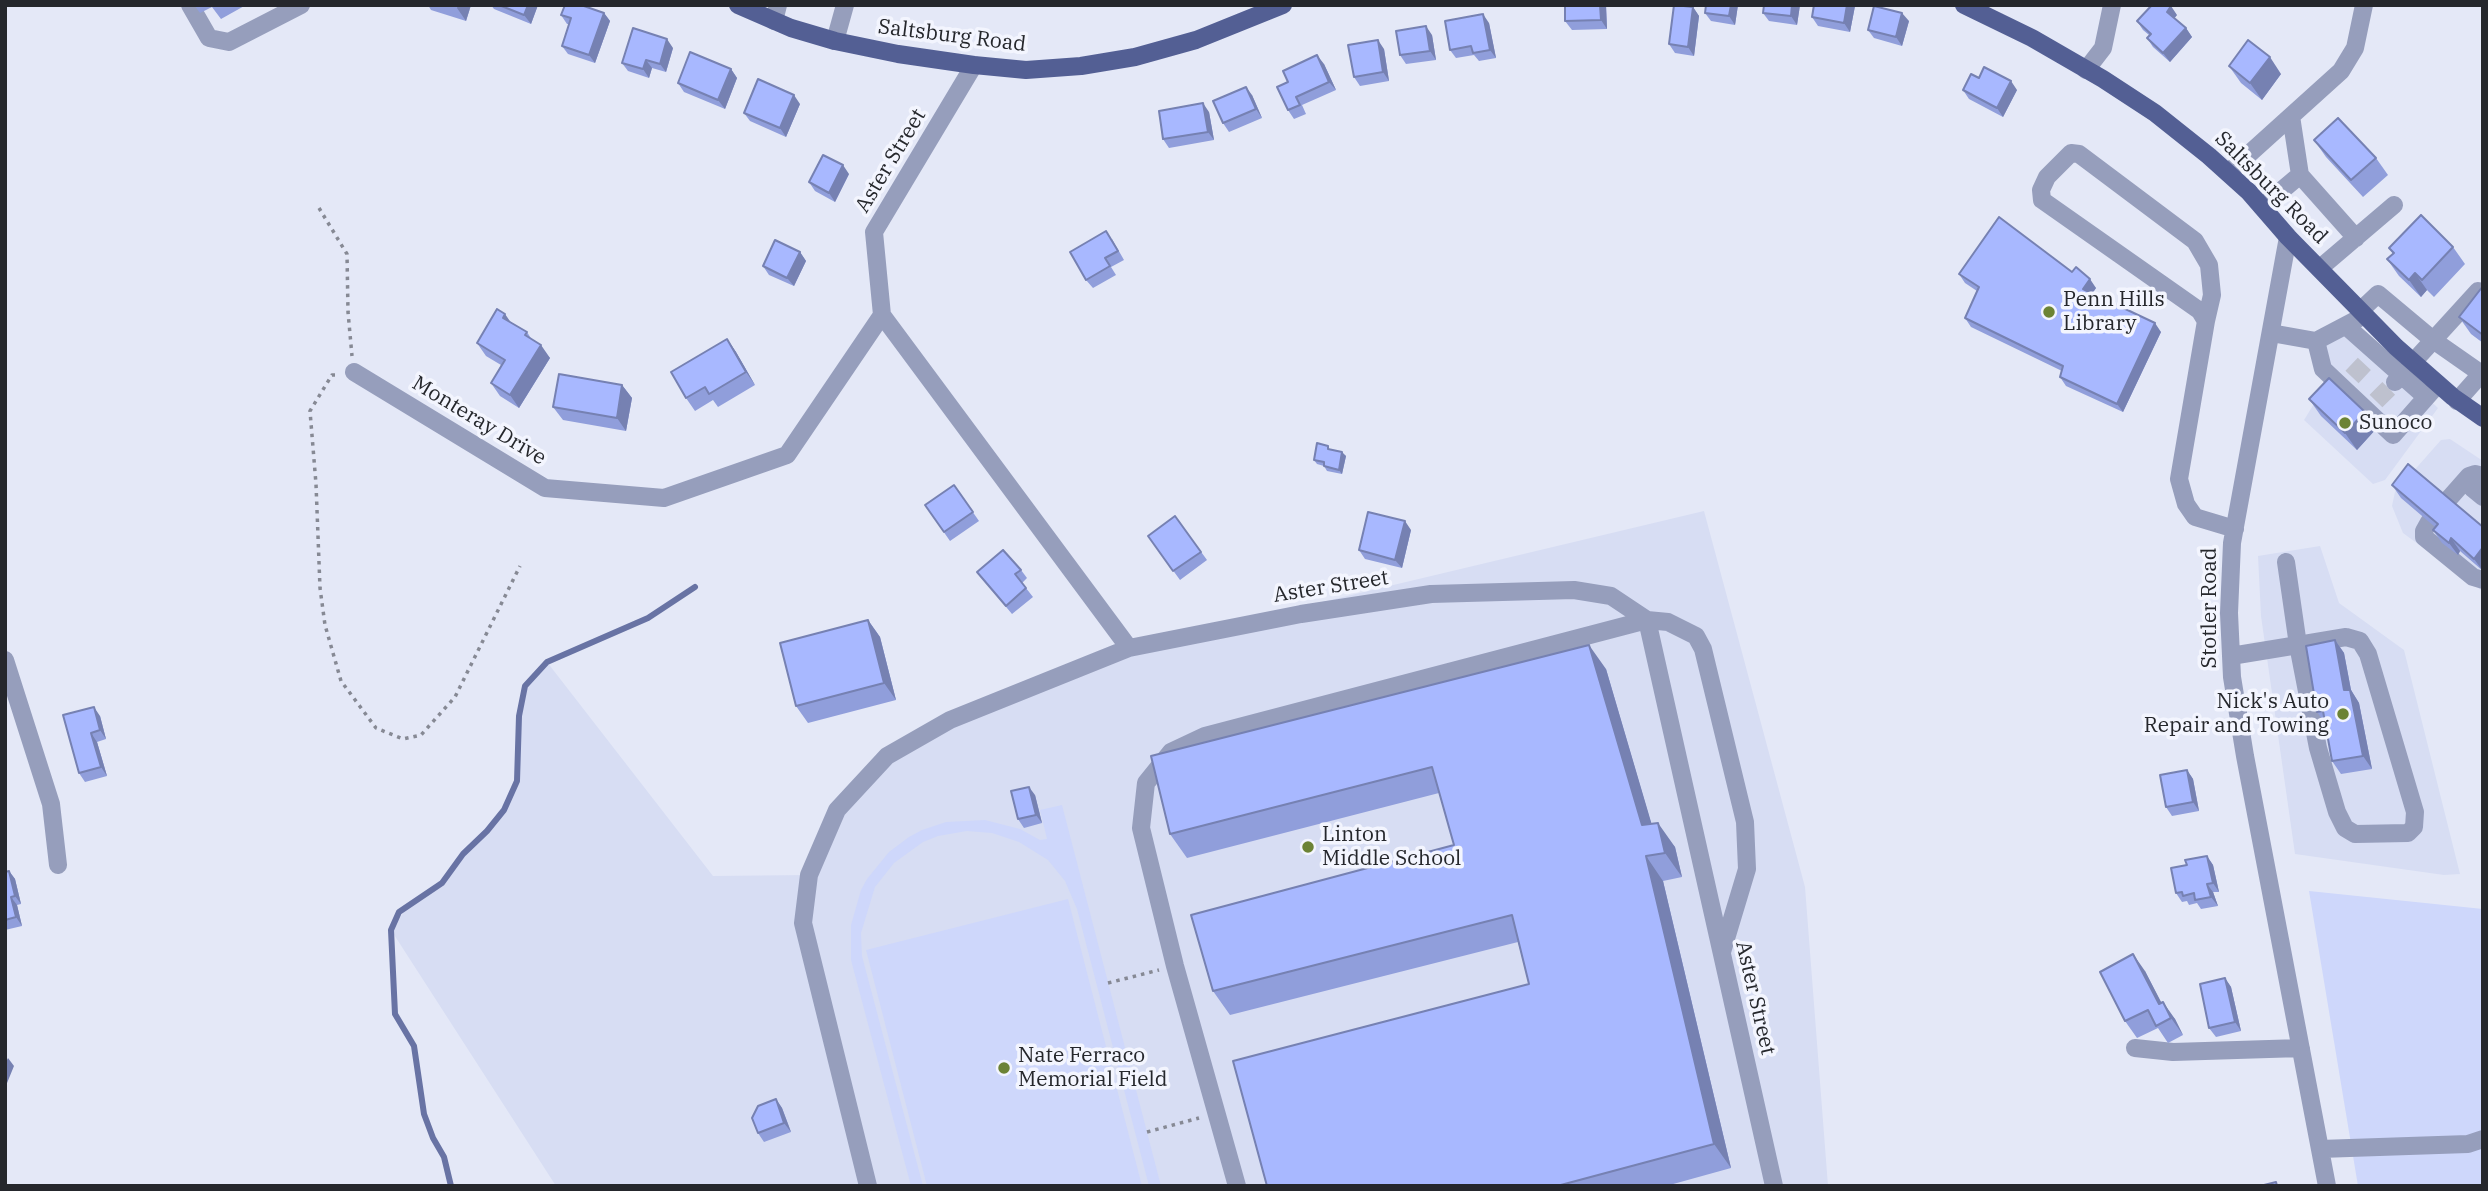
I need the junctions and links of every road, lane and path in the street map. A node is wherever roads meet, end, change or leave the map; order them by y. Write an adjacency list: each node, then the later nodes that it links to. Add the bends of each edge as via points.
1 (190, 5): 2 (street, via 209,38 229,42)
2 (301, 5)
3 (738, 5): 9 (main road, Saltsburg Road)
4 (845, 5): 10 (street)
5 (1283, 5): 11 (main road, Saltsburg Road, via 1195,40 1135,57 1026,70)
6 (2112, 5): 12 (street, via 2103,48)
7 (2364, 5): 13 (street, via 2355,48 2341,71)
8 (1971, 7): 12 (main road, Saltsburg Road)
9 (776, 13): 10 (main road, Saltsburg Road)
10 (835, 41): 11 (main road, Saltsburg Road)
11 (974, 65): 24 (street, Aster Street, via 874,232)
12 (2086, 70): 14 (main road, Saltsburg Road, via 2155,113)
13 (2291, 116): 14 (street); 15 (street)
14 (2228, 173): 17 (main road, Saltsburg Road)
15 (2300, 175): 17 (street); 20 (street)
16 (2394, 205): 20 (street)
17 (2262, 206): 19 (main road, Saltsburg Road)
18 (319, 208): 33 (path, via 347,254)
19 (2288, 237): 21 (main road, Saltsburg Road); 27 (street, Stotler Road)
20 (2356, 238): 21 (street)
21 (2320, 268): 23 (main road, Saltsburg Road)
22 (2478, 291): 29 (street)
23 (2363, 313): 26 (street); 28 (main road, Saltsburg Road); 29 (street, via 2378,294)
24 (882, 315): 33 (street, Monteray Drive, via 787,454 664,498 545,488); 48 (street)
25 (2206, 321): 25 (street, via 2200,311 2042,201 2047,177 2071,153 2079,154 2196,241 2209,265 2212,295); 42 (street, via 2179,480 2195,517)
26 (2346, 326): 30 (street); 31 (street)
27 (2271, 333): 30 (street); 42 (street, Stotler Road)
28 (2388, 338): 31 (street); 32 (main road, Saltsburg Road)
29 (2433, 340): 32 (street); 34 (street)
30 (2316, 341): 36 (street, via 2323,369 2348,383 2393,435)
31 (2371, 356): 35 (street)
32 (2413, 362): 35 (street); 36 (main road, Saltsburg Road)
33 (354, 372): 44 (path, via 331,375 310,411 320,588 341,681 376,728 403,739 421,735 455,697)
34 (2482, 374): 37 (street)
35 (2398, 378): 36 (street)
36 (2432, 391): 37 (main road, Saltsburg Road)
37 (2458, 401): 38 (main road, Saltsburg Road)
38 (2483, 418)
39 (2479, 487): 40 (street, via 2475,474 2469,476)
40 (2446, 502)
41 (2429, 522): 45 (street, via 2424,537)
42 (2235, 529): 49 (street, Stotler Road)
43 (2286, 562): 47 (street)
44 (520, 566)
45 (2483, 580)
46 (1647, 620): 48 (street, Aster Street, via 1611,596 1574,590 1431,594); 52 (street, Aster Street); 52 (street, via 1685,628 1703,649 1745,822 1747,869); 53 (street, via 1205,736 1171,752 1146,783 1141,828)
47 (2298, 645): 47 (street, via 2346,637 2360,641 2368,654 2415,812 2409,833 2355,834 2345,828 2318,748); 49 (street)
48 (1129, 648): 61 (street, Aster Street, via 950,720 887,756 837,810 809,875 803,923)
49 (2231, 656): 56 (street, Stotler Road, via 2245,756)
50 (5, 660): 51 (street, via 51,804)
51 (58, 865)
52 (1722, 952): 63 (street, Aster Street)
53 (1175, 966): 54 (path); 57 (street)
54 (1108, 983)
55 (2135, 1048): 56 (street, via 2173,1052)
56 (2301, 1048): 60 (street, Stotler Road)
57 (1217, 1113): 58 (path); 62 (street)
58 (1147, 1132)
59 (2483, 1139): 60 (street, via 2468,1144)
60 (2320, 1149): 64 (street, Stotler Road)
61 (868, 1186)
62 (1237, 1186)
63 (1774, 1186)
64 (2326, 1186)

